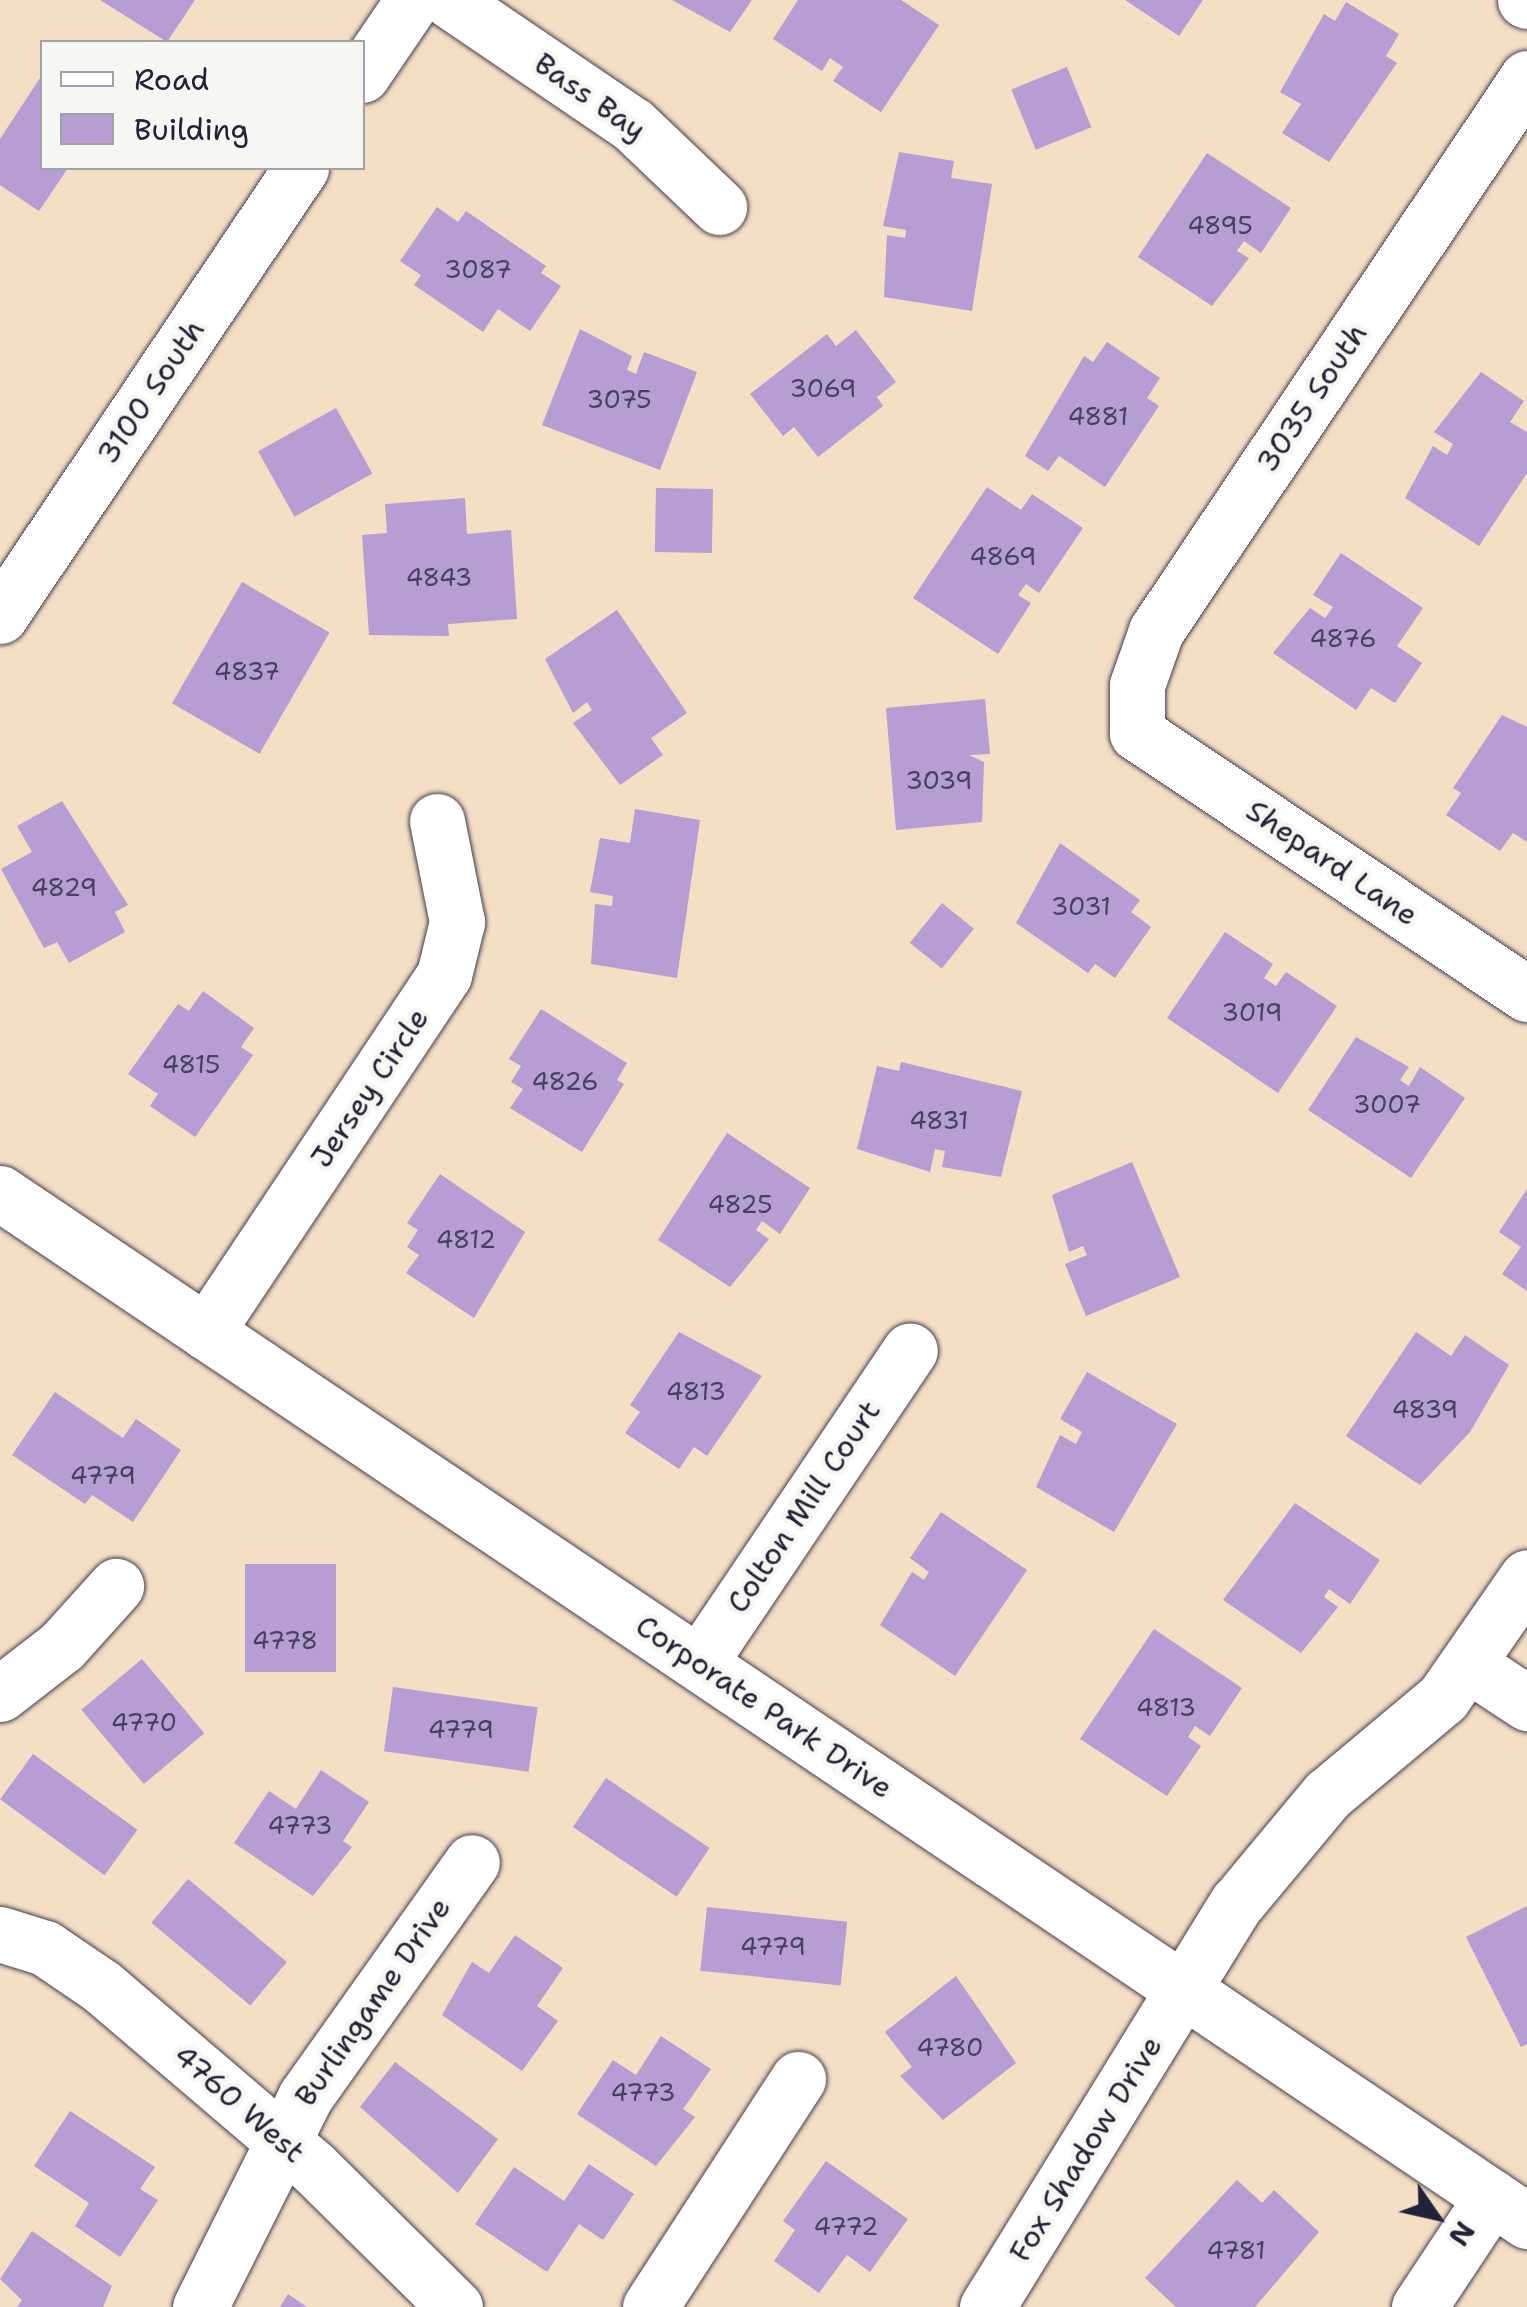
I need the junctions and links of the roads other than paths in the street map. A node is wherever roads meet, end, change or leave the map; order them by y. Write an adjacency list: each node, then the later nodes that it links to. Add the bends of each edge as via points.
1 (413, 0): 3 (street)
2 (449, 0): 6 (street, Bass Bay, via 634,125)
3 (365, 71)
4 (1527, 78): 8 (street, 3035 South, via 1156,630 1137,685)
5 (299, 170): 7 (street, 3100 South)
6 (719, 207)
7 (0, 616)
8 (1138, 733): 10 (street, Shepard Lane)
9 (437, 821): 12 (street, Jersey Circle, via 457,922 444,976)
10 (1527, 994)
11 (0, 1193): 12 (street, Corporate Park Drive)
12 (206, 1332): 16 (street, Corporate Park Drive)
13 (910, 1350): 16 (street, Colton Mill Court)
14 (1527, 1577): 17 (street, Fox Shadow Drive)
15 (116, 1586): 18 (street, via 62,1646)
16 (699, 1663): 22 (street, Corporate Park Drive)
17 (1468, 1664): 19 (street); 22 (street, Fox Shadow Drive, via 1423,1719 1327,1795 1276,1850)
18 (0, 1694)
19 (1527, 1703)
20 (472, 1862): 24 (street, Burlingame Drive, via 354,2020)
21 (0, 1934): 24 (street, 4760 West, via 73,1966)
22 (1186, 1992): 25 (street, Corporate Park Drive); 29 (street, Fox Shadow Drive)
23 (798, 2080): 28 (street)
24 (282, 2140): 26 (street, Burlingame Drive); 27 (street, 4760 West)
25 (1509, 2209): 30 (street)
26 (200, 2307)
27 (455, 2307)
28 (650, 2307)
29 (987, 2307)
30 (1418, 2307)

